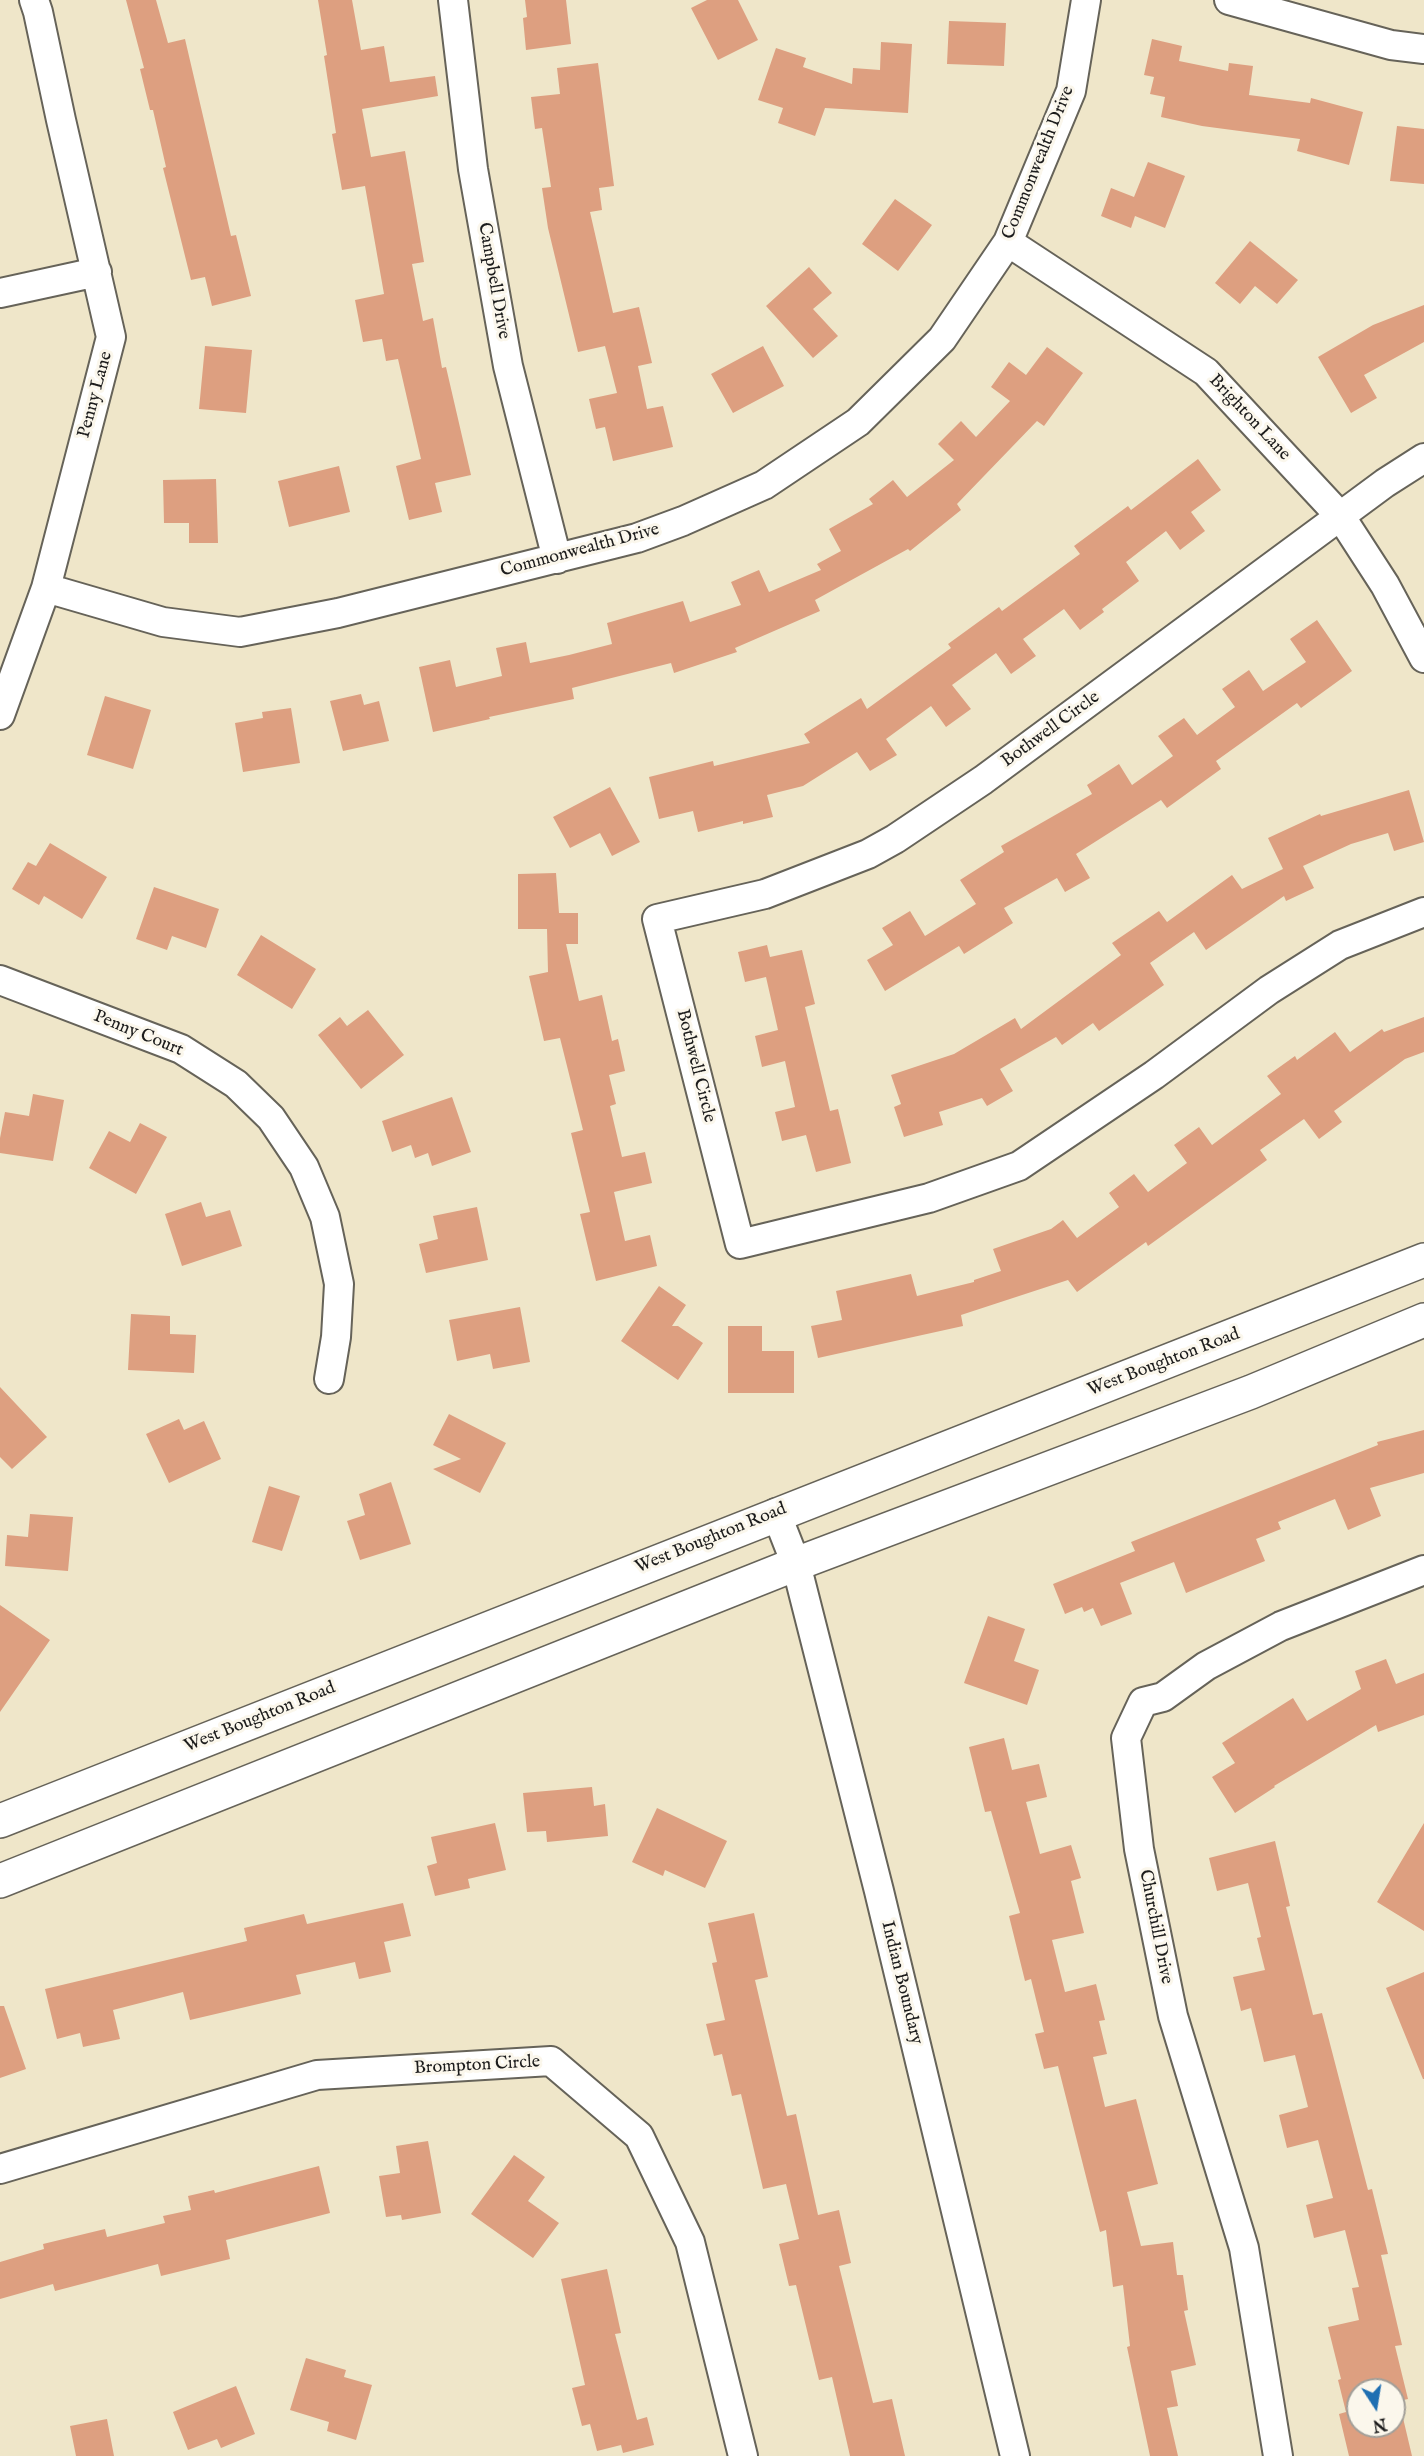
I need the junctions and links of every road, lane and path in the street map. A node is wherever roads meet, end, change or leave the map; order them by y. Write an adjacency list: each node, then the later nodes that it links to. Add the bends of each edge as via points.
1 (34, 0): 7 (street, Penny Lane)
2 (453, 0): 11 (street, Campbell Drive, via 473,169 508,366)
3 (1086, 0): 6 (street, Commonwealth Drive, via 1071,91)
4 (1229, 0): 5 (street, via 1391,45)
5 (1424, 49)
6 (1008, 242): 10 (street, Brighton Lane, via 1206,372); 11 (street, Commonwealth Drive, via 942,339 858,422 764,485 637,538)
7 (97, 272): 8 (street); 12 (street, Penny Lane, via 111,338)
8 (0, 293)
9 (1424, 458): 10 (street)
10 (1341, 517): 13 (street, Brighton Lane, via 1385,585); 15 (street, Bothwell Circle, via 983,780 868,855 765,894 657,919 740,1244 928,1198 1019,1167 1330,951)
11 (557, 559): 12 (street, Commonwealth Drive, via 240,632 164,622)
12 (46, 588): 14 (street, Penny Lane)
13 (1424, 658)
14 (0, 715)
15 (1424, 912)
16 (0, 980): 19 (street, Penny Court, via 181,1048 236,1084 271,1118 304,1167 325,1217 339,1284 336,1337)
17 (1424, 1260): 20 (main road, West Boughton Road)
18 (1424, 1320): 21 (main road, via 1251,1392)
19 (328, 1379)
20 (776, 1513): 21 (street, Indian Boundary); 23 (main road, West Boughton Road)
21 (796, 1564): 24 (main road); 27 (street, Indian Boundary)
22 (1424, 1570): 28 (street, Churchill Drive, via 1281,1626 1206,1666 1163,1697 1143,1702 1126,1738 1139,1849 1173,2016 1244,2248)
23 (0, 1821)
24 (0, 1881)
25 (0, 2169): 26 (street, Brompton Circle, via 317,2075 551,2061 639,2136 690,2242)
26 (743, 2456)
27 (1015, 2456)
28 (1278, 2456)

